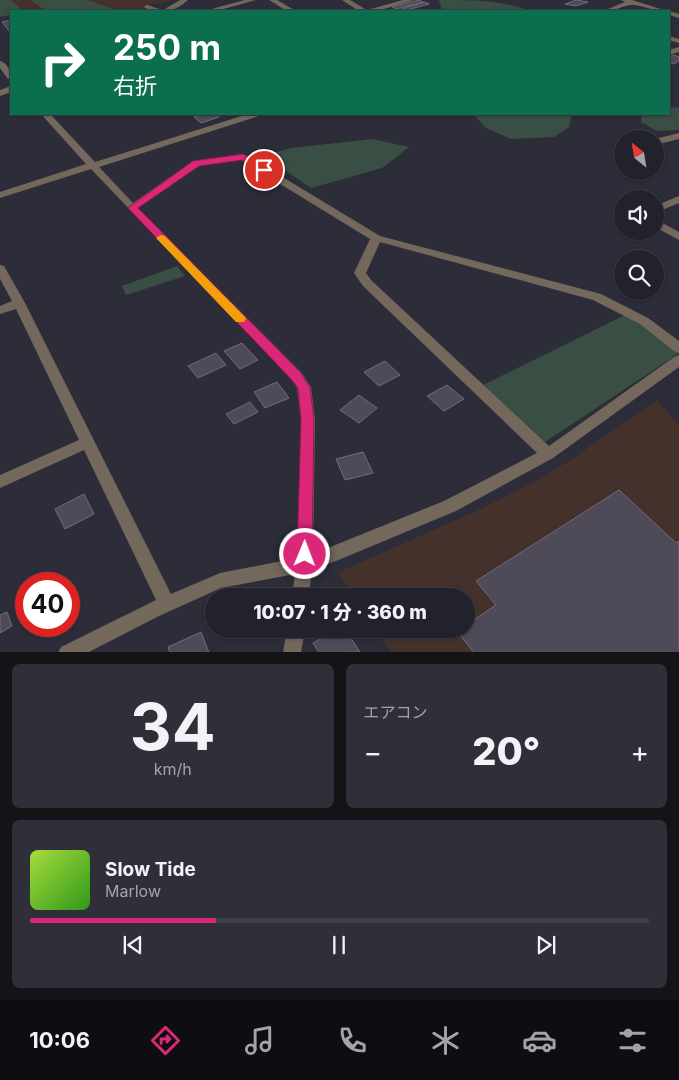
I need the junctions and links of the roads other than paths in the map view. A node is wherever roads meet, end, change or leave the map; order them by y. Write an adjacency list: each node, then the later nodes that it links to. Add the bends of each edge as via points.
1 (185, 0): 10 (street)
2 (253, 0): 11 (street)
3 (272, 0): 12 (street)
4 (345, 0): 13 (street)
5 (411, 0): 14 (street)
6 (624, 0): 7 (street)
7 (632, 2): 15 (street); 16 (street)
8 (147, 8): 9 (street)
9 (156, 10)
10 (168, 10)
11 (212, 10)
12 (290, 10)
13 (362, 10)
14 (374, 10)
15 (609, 10)
16 (660, 10)
17 (0, 64): 18 (street)
18 (10, 76)
19 (46, 115): 23 (street)
20 (253, 115): 23 (street)
21 (679, 136): 22 (street)
22 (664, 140)
23 (94, 166): 24 (street); 27 (street)
24 (0, 195)
25 (679, 199): 26 (street)
26 (664, 206)
27 (132, 208): 30 (street, via 196,163 243,157); 39 (street, via 296,375 304,387 308,420)
28 (664, 228): 29 (street)
29 (679, 237)
30 (376, 238): 34 (street, via 597,296 644,321); 37 (street, via 360,274 367,283)
31 (0, 269): 32 (street)
32 (19, 303): 33 (street); 36 (street)
33 (0, 310)
34 (679, 348)
35 (679, 360): 37 (street)
36 (88, 442): 38 (street); 41 (street)
37 (548, 454): 39 (street, via 450,506)
38 (0, 482)
39 (305, 564): 40 (street); 41 (street, via 220,581)
40 (301, 588)
41 (168, 604): 43 (street)
42 (294, 638): 44 (street)
43 (67, 652)
44 (292, 652)

